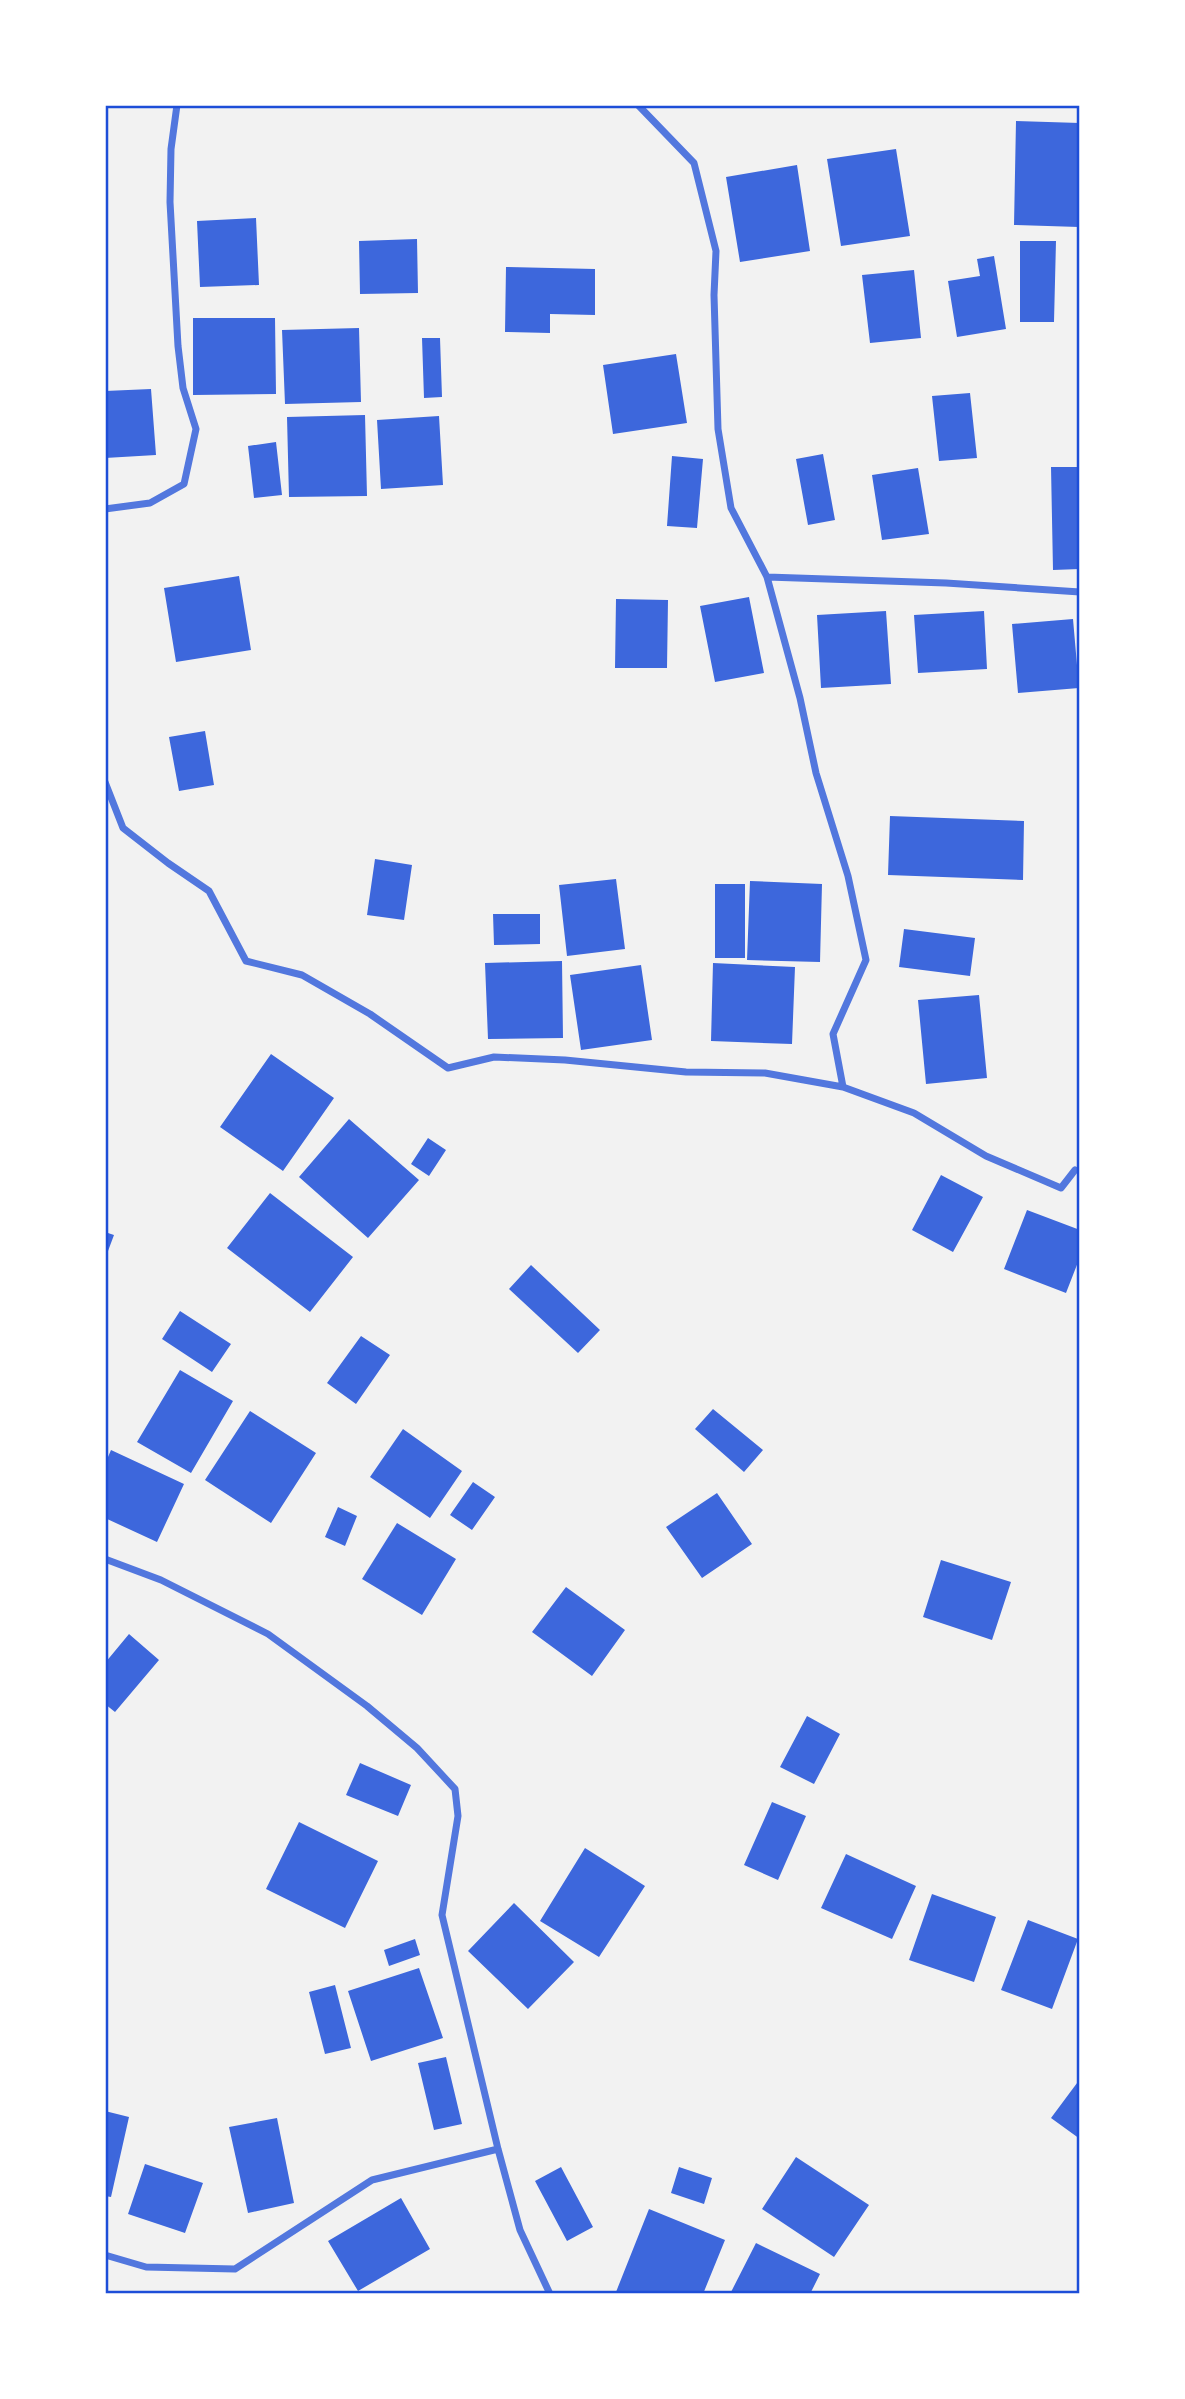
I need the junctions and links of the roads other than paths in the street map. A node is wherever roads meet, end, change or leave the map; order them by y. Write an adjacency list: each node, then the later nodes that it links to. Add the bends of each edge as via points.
1 (177, 105): 3 (street, via 170,202 178,346 183,388 196,429 184,484 149,503)
2 (638, 105): 4 (street, via 694,163 716,251 718,429 731,508)
3 (105, 509)
4 (767, 577): 5 (street); 7 (street, via 816,773 848,876 866,960 833,1034)
5 (1080, 592)
6 (105, 782): 7 (street, via 123,828 209,891 246,961 302,975 449,1068 506,1057 686,1072 765,1073)
7 (843, 1087): 8 (street, via 914,1113 986,1156 1060,1188)
8 (1075, 1170)
9 (105, 1559): 10 (street, via 161,1580 268,1634 367,1706 417,1748 455,1789 458,1816 442,1915)
10 (498, 2150): 11 (street, via 372,2180 235,2269 146,2267); 12 (street, via 520,2230)
11 (105, 2255)
12 (550, 2294)

